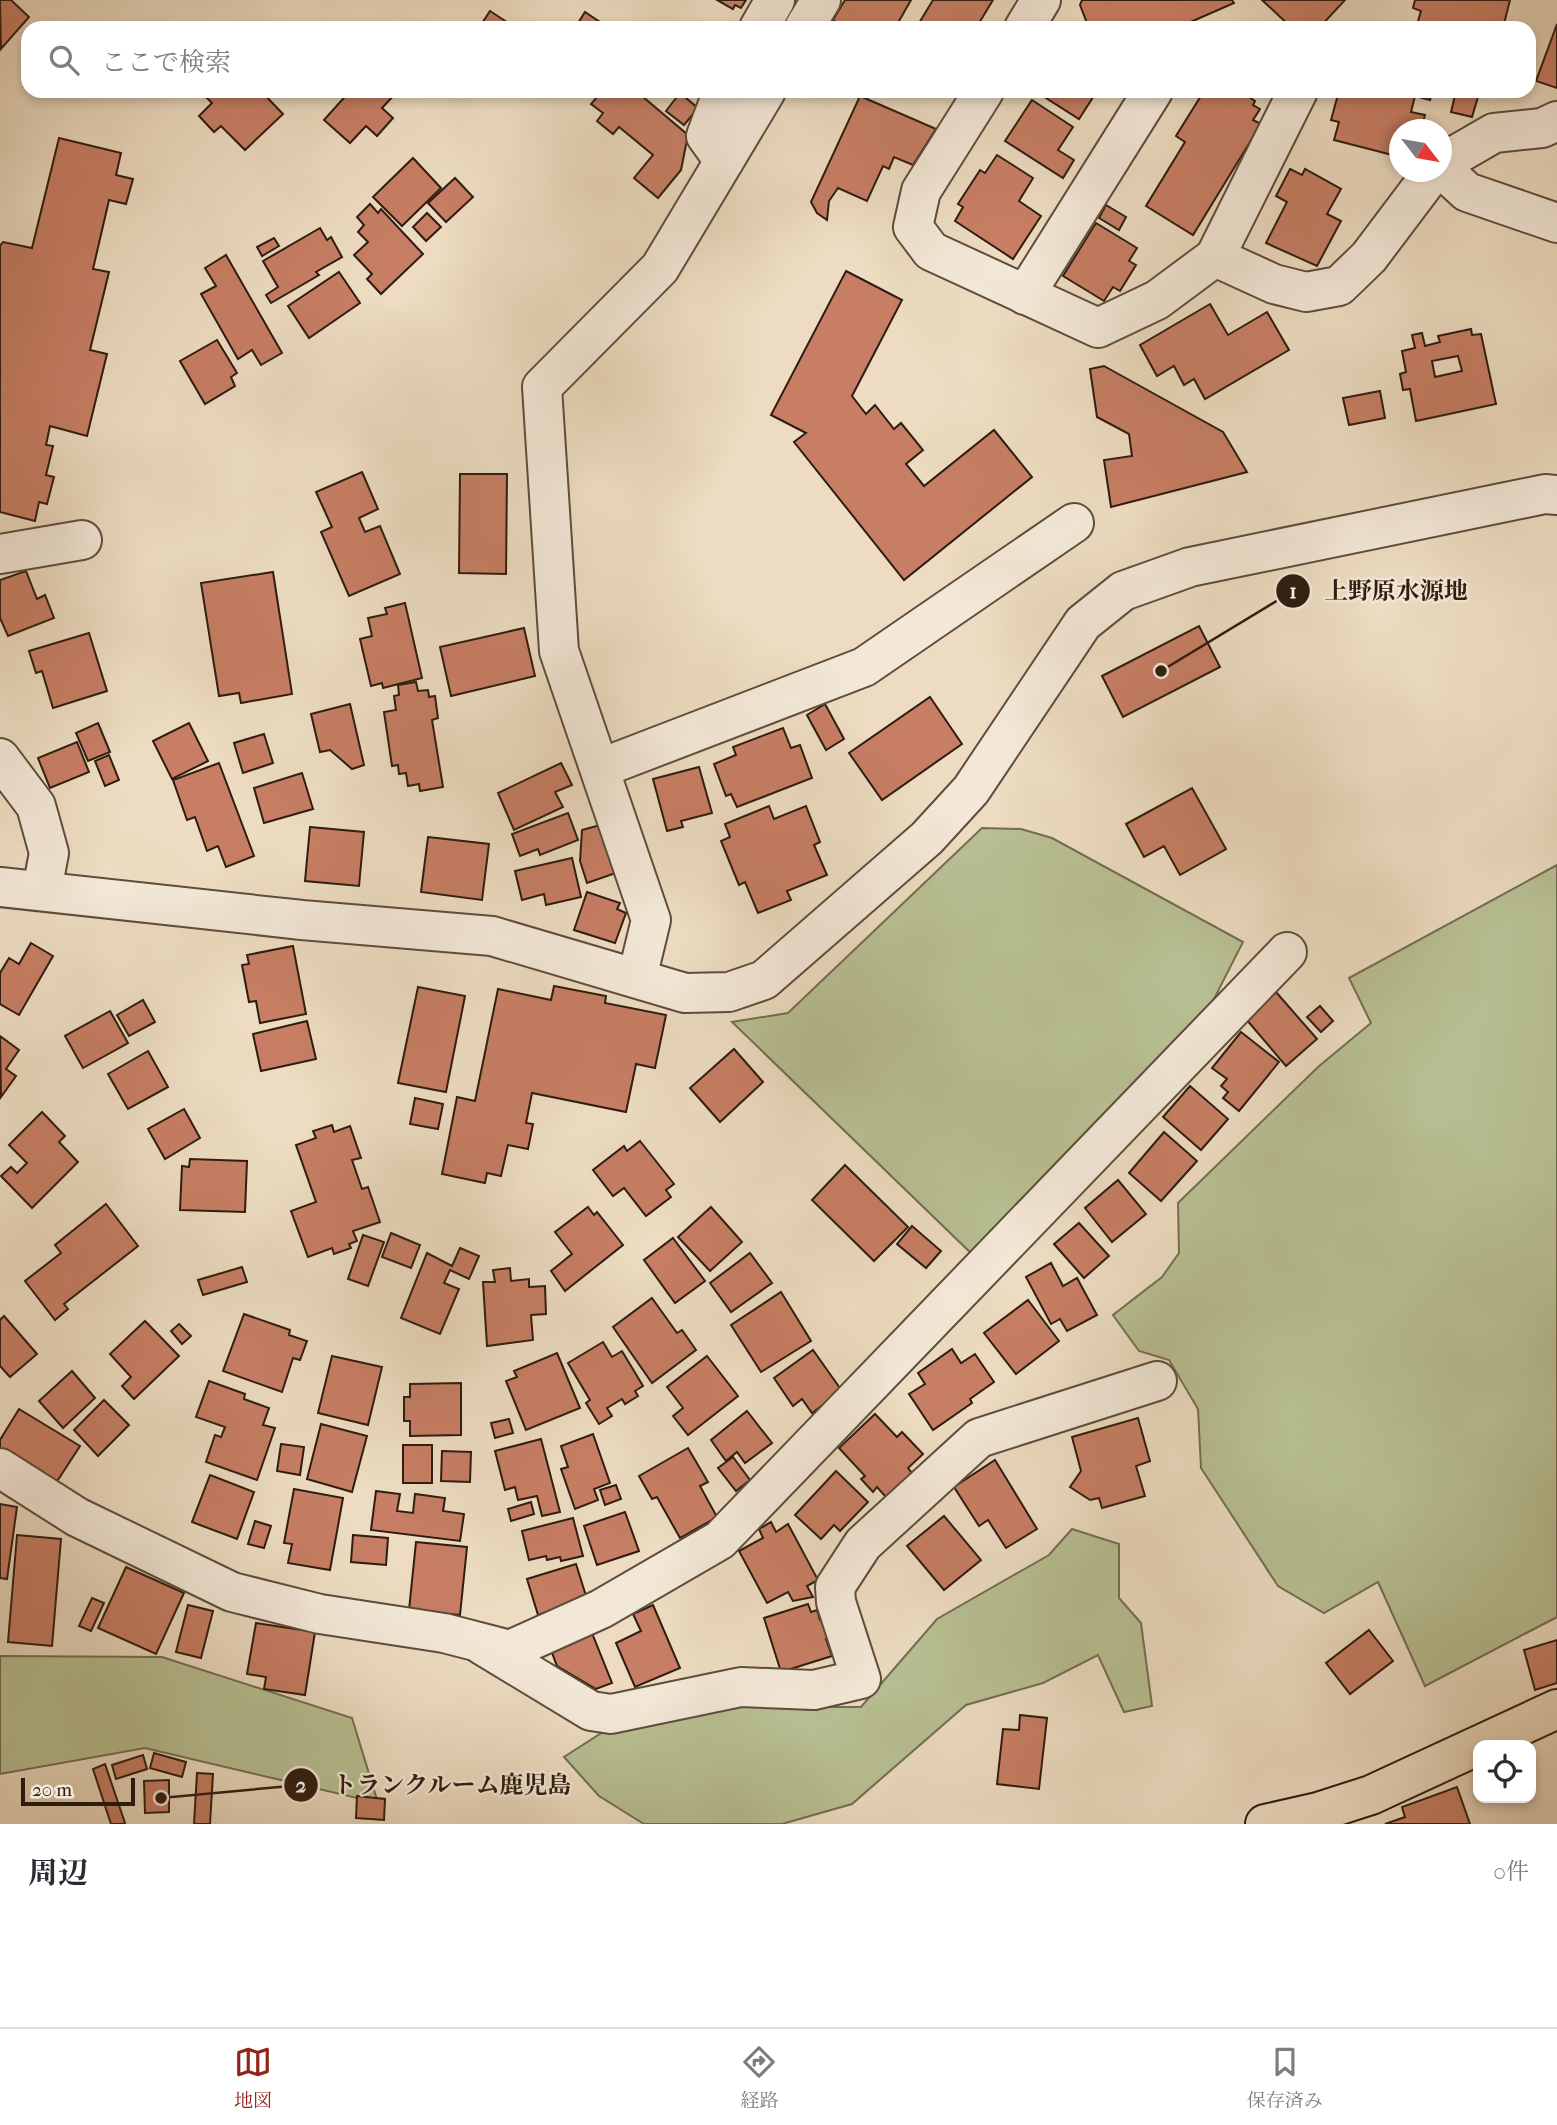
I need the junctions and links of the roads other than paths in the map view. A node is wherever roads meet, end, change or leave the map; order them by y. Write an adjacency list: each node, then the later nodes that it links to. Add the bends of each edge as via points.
1 (775, 0): 4 (street)
2 (821, 0): 5 (street)
3 (1041, 0): 6 (street)
4 (763, 21)
5 (808, 21)
6 (1028, 21)
7 (720, 98): 14 (street, via 706,136)
8 (762, 98): 14 (street)
9 (980, 98): 19 (street, via 921,191 913,227 931,251)
10 (1149, 98): 19 (street)
11 (1294, 98): 18 (street)
12 (1557, 121): 13 (street, via 1542,128 1494,133)
13 (1452, 157)
14 (724, 161): 25 (street, via 660,268 542,387 559,651)
15 (1452, 179): 17 (street, via 1467,192)
16 (1425, 182): 18 (street, via 1368,257 1339,286 1306,292 1274,284)
17 (1557, 223)
18 (1215, 257): 19 (street, via 1157,300 1098,328)
19 (1025, 295)
20 (1557, 495): 29 (street, via 1189,567 1124,591 1083,623 963,800 927,838 764,980 729,992 685,993)
21 (1073, 523): 25 (street, via 864,667)
22 (82, 540): 23 (street)
23 (0, 554)
24 (0, 758): 27 (street, via 36,806 50,853)
25 (601, 768): 29 (street, via 651,919)
26 (0, 887): 27 (street)
27 (42, 890): 29 (street, via 492,936)
28 (1287, 952): 32 (street, via 720,1540 601,1609 510,1650)
29 (637, 978)
30 (1157, 1381): 32 (street, via 979,1438 863,1544 835,1587 861,1679 814,1690 741,1687 611,1714 591,1711)
31 (0, 1468): 32 (street, via 77,1517 232,1592 320,1614)
32 (474, 1641)
33 (1557, 1709): 34 (main road, via 1371,1795)
34 (1265, 1824)

